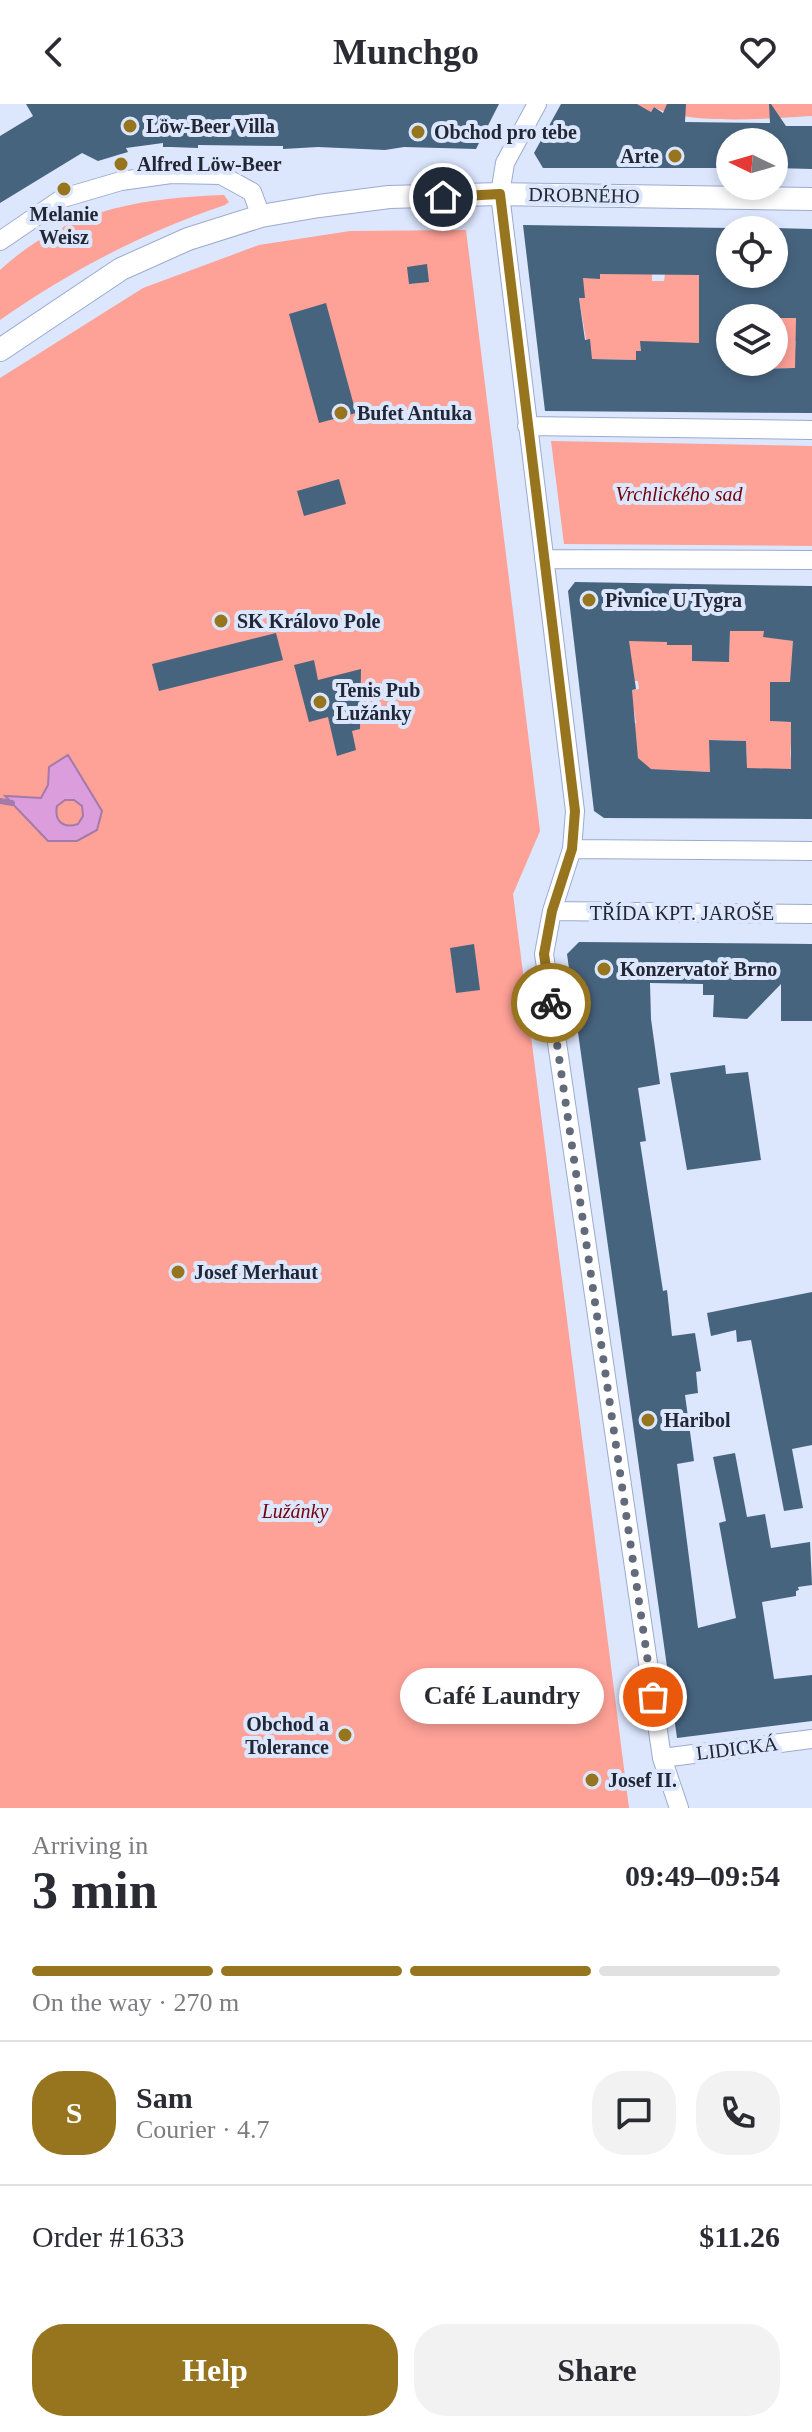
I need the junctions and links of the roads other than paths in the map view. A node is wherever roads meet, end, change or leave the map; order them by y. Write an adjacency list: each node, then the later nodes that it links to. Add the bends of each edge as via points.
1 (537, 104): 2 (street, via 505,163)
2 (500, 194): 3 (street, DROBNÉHO); 4 (street, DROBNÉHO, via 389,197); 7 (street)
3 (812, 199)
4 (261, 216): 5 (street, via 252,192 221,175 171,174 121,181 63,198); 6 (street, DROBNÉHO, via 188,239 121,269)
5 (0, 241)
6 (0, 350)
7 (527, 426): 8 (street); 9 (street)
8 (812, 430)
9 (544, 559): 10 (street); 11 (street, via 575,811)
10 (812, 560)
11 (572, 849): 12 (street); 13 (street)
12 (812, 851)
13 (552, 911): 14 (street, TŘÍDA KPT. JAROŠE); 16 (street, via 544,954)
14 (812, 914)
15 (812, 1739): 16 (street, LIDICKÁ)
16 (662, 1758): 17 (street)
17 (679, 1808)

